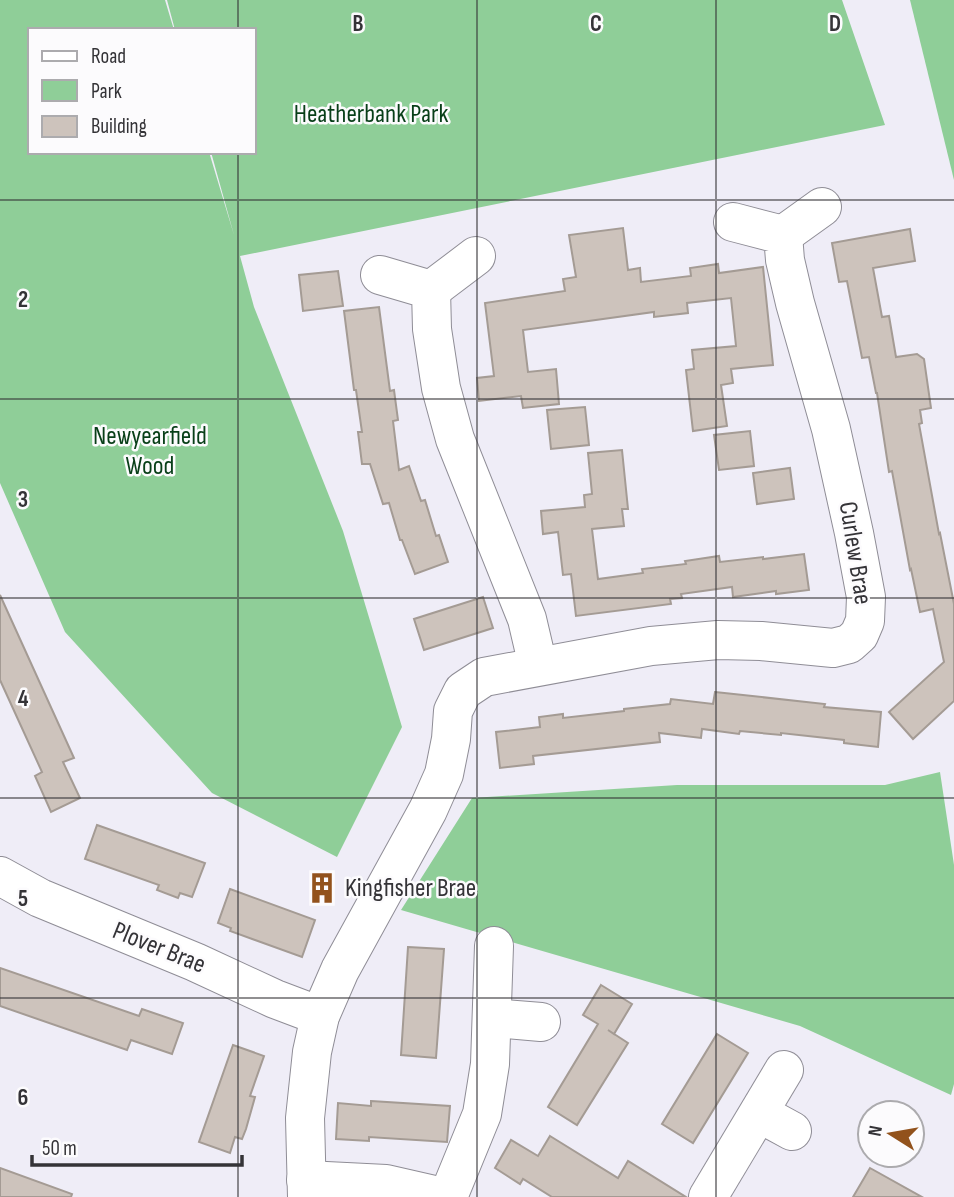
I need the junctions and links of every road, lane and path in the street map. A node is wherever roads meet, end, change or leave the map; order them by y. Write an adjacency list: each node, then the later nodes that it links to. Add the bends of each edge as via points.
1 (822, 207): 3 (street)
2 (733, 222): 3 (street)
3 (783, 235): 7 (street, Curlew Brae, via 795,303 831,429 854,533 866,597 859,635 849,644 833,648 718,640)
4 (476, 256): 6 (street)
5 (380, 275): 6 (street)
6 (431, 290): 7 (street, via 441,388 455,439 527,619)
7 (538, 666): 10 (street, Curlew Brae, via 484,677 463,691 453,711 444,774)
8 (0, 876): 10 (street, Plover Brae, via 40,898)
9 (494, 946): 11 (street)
10 (320, 1016): 16 (street, via 305,1118)
11 (493, 1018): 12 (street); 17 (street, via 482,1114)
12 (541, 1022)
13 (784, 1070): 14 (street)
14 (759, 1114): 15 (street); 18 (street)
15 (792, 1131)
16 (307, 1189): 17 (street, via 386,1184)
17 (445, 1197)
18 (708, 1197)

